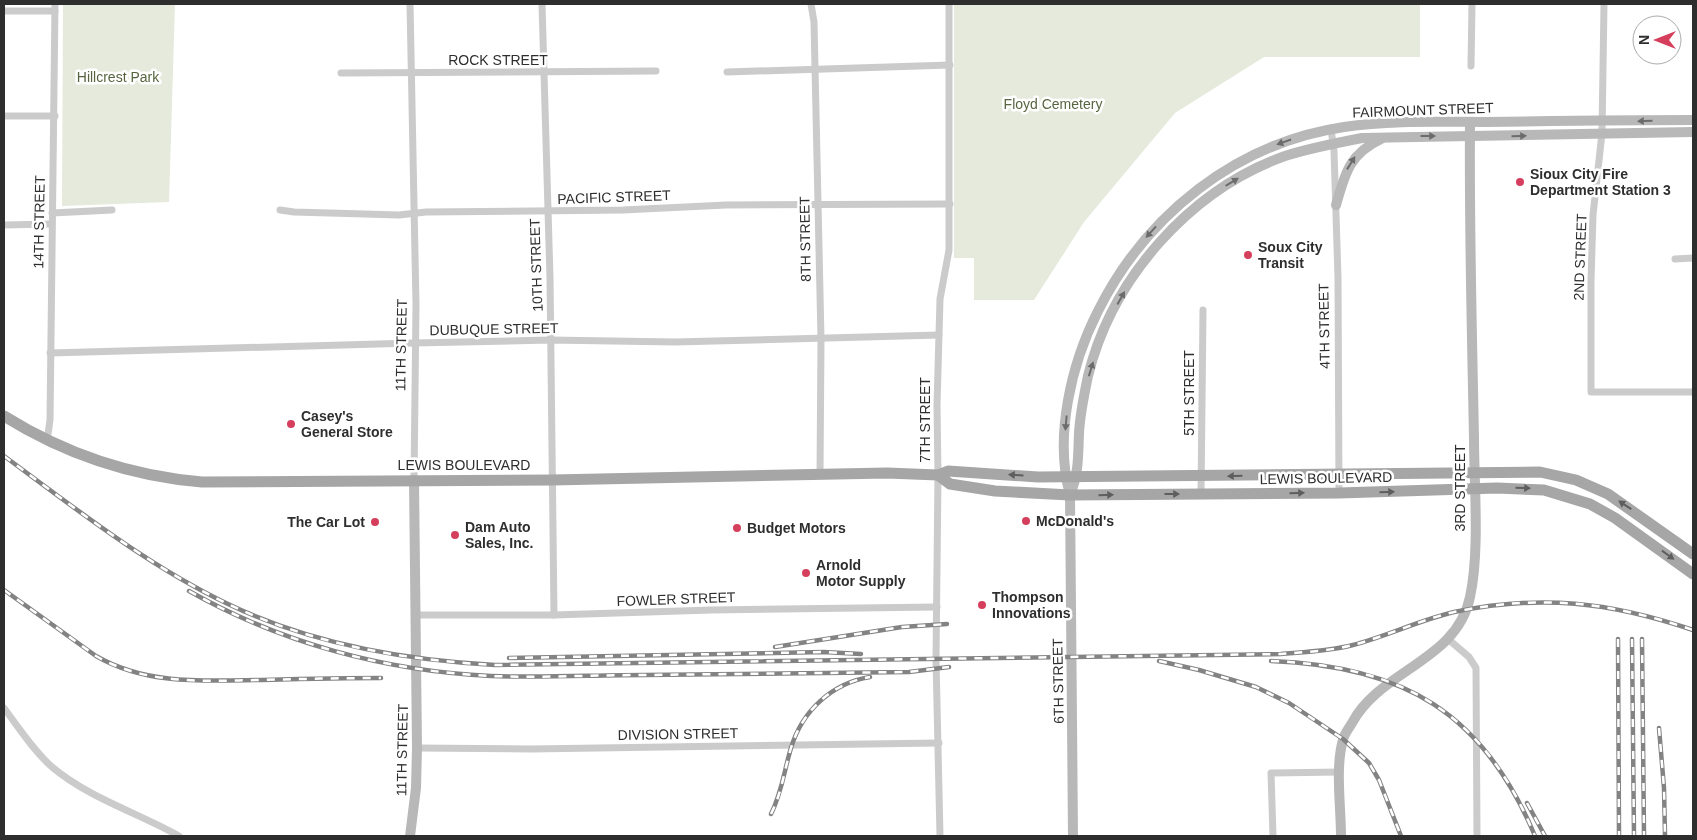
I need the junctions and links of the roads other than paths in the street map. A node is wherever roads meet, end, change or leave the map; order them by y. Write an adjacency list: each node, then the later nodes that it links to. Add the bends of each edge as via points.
1 (410, 4): 16 (street, 11TH STREET)
2 (542, 4): 13 (street, 10TH STREET)
3 (811, 4): 11 (street, 8TH STREET)
4 (949, 4): 9 (street, 7TH STREET)
5 (1472, 4): 10 (street)
6 (1604, 4): 20 (street, 2ND STREET)
7 (55, 7): 8 (street); 18 (street, 14TH STREET)
8 (4, 12)
9 (950, 65): 11 (street); 29 (street, 7TH STREET)
10 (1471, 66)
11 (814, 68): 14 (street); 28 (street, 8TH STREET)
12 (656, 71): 13 (street, ROCK STREET)
13 (543, 72): 16 (street, ROCK STREET); 33 (street, 10TH STREET)
14 (727, 72)
15 (341, 73): 16 (street, ROCK STREET)
16 (413, 73): 35 (street, 11TH STREET)
17 (4, 116): 18 (street)
18 (55, 116): 34 (street, 14TH STREET)
19 (1693, 120): 20 (main road, FAIRMOUNT STREET, one-way to 20)
20 (1603, 121): 21 (main road, FAIRMOUNT STREET); 24 (street, 2ND STREET)
21 (1470, 122): 22 (main road, FAIRMOUNT STREET, via 1394,122); 25 (main road, 3RD STREET)
22 (1331, 129): 27 (street, 4TH STREET); 53 (main road, FAIRMOUNT STREET, one-way to 53, via 1279,144 1228,168 1172,210 1134,251 1093,320 1074,375 1068,406)
23 (1693, 132): 24 (main road, FAIRMOUNT STREET)
24 (1602, 133): 25 (main road, FAIRMOUNT STREET, one-way to 24); 46 (street, 2ND STREET, via 1593,215 1590,392)
25 (1470, 136): 26 (main road, FAIRMOUNT STREET, one-way to 25); 49 (main road, 3RD STREET)
26 (1386, 137): 27 (main road, FAIRMOUNT STREET); 30 (main road, one-way to 26, via 1352,161 1361,150)
27 (1334, 143): 30 (street, 4TH STREET); 55 (main road, FAIRMOUNT STREET, one-way to 27, via 1080,430 1089,374 1114,310 1141,266 1178,224 1218,190 1284,157)
28 (817, 204): 29 (street, PACIFIC STREET); 33 (street, PACIFIC STREET, via 726,204); 42 (street, 8TH STREET)
29 (950, 204): 41 (street, 7TH STREET, via 949,250 940,299)
30 (1336, 205): 52 (street, 4TH STREET)
31 (112, 210): 34 (street)
32 (280, 210): 35 (street, PACIFIC STREET)
33 (547, 212): 35 (street, PACIFIC STREET); 43 (street, 10TH STREET)
34 (52, 213): 36 (street, 14TH STREET)
35 (415, 213): 44 (street, 11TH STREET)
36 (52, 224): 37 (street); 45 (street, 14TH STREET)
37 (4, 225)
38 (1693, 258): 39 (street)
39 (1675, 259)
40 (1203, 310): 54 (street, 5TH STREET)
41 (939, 335): 42 (street, DUBUQUE STREET); 51 (street, 7TH STREET)
42 (821, 339): 43 (street, DUBUQUE STREET); 50 (street, 8TH STREET)
43 (550, 340): 44 (street, DUBUQUE STREET); 57 (street, 10TH STREET)
44 (414, 343): 45 (street, DUBUQUE STREET); 56 (street, 11TH STREET)
45 (50, 353): 48 (street, 14TH STREET)
46 (1693, 392)
47 (4, 416): 48 (main road, LEWIS BOULEVARD)
48 (47, 441): 56 (main road, LEWIS BOULEVARD, via 113,467 171,479 202,482)
49 (1474, 472): 52 (main road, LEWIS BOULEVARD); 58 (main road, 3RD STREET); 62 (main road, LEWIS BOULEVARD, one-way to 49, via 1608,494 1576,480 1540,472)
50 (820, 474): 51 (main road, LEWIS BOULEVARD); 57 (main road, LEWIS BOULEVARD)
51 (938, 475): 53 (main road, LEWIS BOULEVARD, one-way to 51, via 948,471); 61 (main road, LEWIS BOULEVARD, via 950,484 995,491); 64 (street, 7TH STREET)
52 (1338, 475): 54 (main road, LEWIS BOULEVARD, one-way to 54); 59 (street, 4TH STREET)
53 (1065, 476): 55 (main road, LEWIS BOULEVARD); 61 (main road, 6TH STREET)
54 (1201, 476): 55 (main road, LEWIS BOULEVARD); 60 (street, 5TH STREET)
55 (1078, 477): 61 (main road, 6TH STREET)
56 (414, 480): 57 (main road, LEWIS BOULEVARD); 65 (main road, 11TH STREET)
57 (552, 480): 66 (street, 10TH STREET)
58 (1474, 490): 59 (main road, LEWIS BOULEVARD, one-way to 58); 63 (main road, LEWIS BOULEVARD, one-way to 63, via 1544,490 1590,504); 67 (main road, 3RD STREET, via 1470,598)
59 (1339, 493): 60 (main road, LEWIS BOULEVARD, one-way to 59)
60 (1201, 494): 61 (main road, LEWIS BOULEVARD, one-way to 60)
61 (1070, 495): 75 (main road, 6TH STREET)
62 (1693, 554)
63 (1693, 574)
64 (938, 607): 66 (street, FOWLER STREET); 69 (street, 7TH STREET)
65 (416, 615): 66 (street, FOWLER STREET); 70 (main road, 11TH STREET)
66 (554, 615)
67 (1448, 639): 71 (main road, via 1373,694 1359,709 1343,739); 78 (street, via 1469,657 1476,668)
68 (4, 708): 72 (street, via 56,770)
69 (939, 743): 70 (street, DIVISION STREET); 74 (street, 7TH STREET)
70 (417, 748): 73 (main road, 11TH STREET)
71 (1340, 772): 76 (street, via 1272,774); 77 (main road)
72 (179, 836)
73 (410, 836)
74 (940, 836)
75 (1073, 836)
76 (1273, 836)
77 (1341, 836)
78 (1477, 836)

